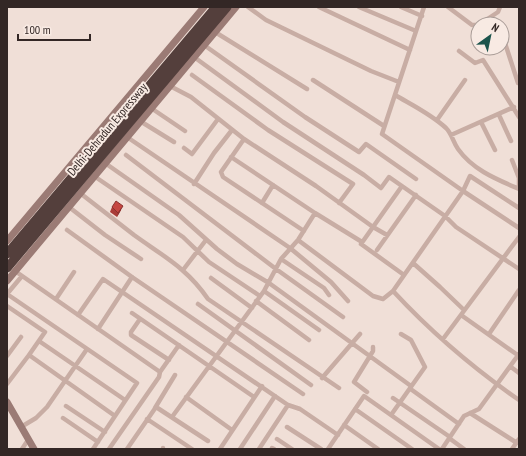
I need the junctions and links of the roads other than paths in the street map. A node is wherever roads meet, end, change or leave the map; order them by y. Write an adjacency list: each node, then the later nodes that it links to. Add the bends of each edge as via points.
1 (204, 7): 75 (street)
2 (216, 7): 80 (highway, Delhi-Dehradun Expressway)
3 (227, 7): 85 (highway, Delhi-Dehradun Expressway)
4 (236, 7): 16 (street)
5 (248, 7): 25 (street, via 266,20)
6 (319, 7): 18 (street)
7 (358, 7): 15 (street)
8 (401, 7): 12 (street)
9 (424, 7): 12 (street)
10 (448, 7): 14 (street)
11 (500, 7): 13 (street)
12 (422, 16): 15 (street)
13 (492, 16)
14 (470, 21)
15 (416, 31): 18 (street)
16 (215, 32): 17 (street); 28 (street)
17 (204, 45): 21 (street); 53 (street, via 359,152 366,144)
18 (410, 50): 25 (street)
19 (459, 51): 30 (street, via 475,63 483,60)
20 (509, 56): 26 (street)
21 (199, 61): 27 (street); 56 (street, via 381,188 389,177)
22 (192, 75): 62 (street, via 268,130 353,184)
23 (313, 80): 38 (street)
24 (465, 80): 35 (street)
25 (399, 82): 29 (street)
26 (518, 83)
27 (172, 87): 31 (street); 34 (street, via 191,97)
28 (307, 89)
29 (395, 95): 35 (street); 38 (street)
30 (514, 108): 32 (street); 33 (street)
31 (156, 112): 37 (street); 40 (street)
32 (499, 115): 36 (street); 44 (street)
33 (519, 116)
34 (218, 119): 39 (street); 46 (street, via 192,154)
35 (436, 120): 41 (street)
36 (481, 122): 41 (street); 47 (street)
37 (143, 124): 43 (street); 45 (street)
38 (384, 126): 58 (street, via 382,134)
39 (232, 130): 42 (street); 54 (street)
40 (185, 131)
41 (452, 135): 57 (street, via 458,148 476,167)
42 (244, 139): 49 (street); 62 (street)
43 (131, 140): 51 (street); 54 (street)
44 (511, 141)
45 (174, 142)
46 (184, 148)
47 (495, 150)
48 (126, 155): 86 (street)
49 (231, 157): 55 (street); 61 (street, via 221,172 223,177)
50 (512, 160): 57 (street, via 519,178)
51 (109, 166): 52 (street); 73 (street, via 179,216)
52 (98, 178): 60 (street); 79 (street, via 183,237)
53 (416, 179)
54 (194, 184): 77 (street)
55 (273, 185): 61 (street); 65 (street)
56 (402, 186): 59 (street); 67 (street)
57 (519, 188)
58 (463, 191): 63 (street, via 470,176); 66 (street); 68 (street)
59 (416, 195): 66 (street); 71 (street)
60 (84, 196): 64 (street); 88 (street)
61 (262, 203): 70 (street)
62 (339, 203): 67 (street)
63 (519, 208)
64 (72, 209): 82 (street); 85 (street)
65 (315, 213): 70 (street); 76 (street)
66 (445, 216): 81 (street, via 456,227); 84 (street)
67 (373, 227): 71 (street); 76 (street)
68 (519, 228)
69 (67, 230): 92 (street)
70 (304, 231): 74 (street)
71 (387, 235): 78 (street)
72 (519, 237): 81 (street)
73 (206, 240): 79 (street); 95 (street, via 237,264)
74 (298, 240): 77 (street); 98 (street, via 373,296 383,299)
75 (7, 241)
76 (362, 242): 90 (street, via 360,244)
77 (290, 248): 83 (street); 105 (street, via 331,282)
78 (377, 250)
79 (198, 251): 88 (street); 102 (street, via 209,262)
80 (7, 254)
81 (503, 258): 87 (street); 109 (street)
82 (141, 259)
83 (281, 259): 86 (street); 101 (street, via 324,288)
84 (413, 263): 90 (street); 109 (street)
85 (11, 269): 91 (street); 94 (street)
86 (276, 269): 95 (street); 113 (street)
87 (519, 269)
88 (183, 270): 115 (street, via 198,284 208,299)
89 (74, 272): 103 (street)
90 (404, 275): 98 (street)
91 (22, 276): 100 (street); 103 (street)
92 (132, 277): 99 (street); 126 (street)
93 (212, 278): 108 (street)
94 (7, 281)
95 (269, 283): 96 (street); 127 (street)
96 (264, 290): 102 (street); 118 (street)
97 (519, 290): 121 (street)
98 (393, 291): 123 (street)
99 (123, 292): 111 (street, via 103,279); 116 (street); 134 (street)
100 (7, 294): 130 (street)
101 (329, 295)
102 (260, 296): 104 (street)
103 (56, 299): 111 (street)
104 (256, 301): 108 (street); 124 (street)
105 (348, 301)
106 (198, 304): 117 (street)
107 (7, 306): 125 (street, via 45,332)
108 (252, 308): 115 (street)
109 (464, 310): 112 (street)
110 (132, 313): 114 (street)
111 (78, 315): 116 (street)
112 (461, 315): 121 (street); 123 (street)
113 (343, 317)
114 (140, 319): 128 (street); 136 (street, via 131,335)
115 (242, 321): 117 (street); 143 (street)
116 (98, 329): 140 (street)
117 (235, 330): 126 (street); 146 (street)
118 (319, 330)
119 (360, 334): 127 (street)
120 (401, 334): 150 (street, via 411,340 425,367)
121 (489, 334): 132 (street)
122 (21, 337): 133 (street)
123 (443, 339): 147 (street)
124 (309, 340)
125 (39, 341): 131 (street); 137 (street)
126 (226, 342): 134 (street); 152 (street)
127 (352, 344): 135 (street); 143 (street)
128 (180, 345): 136 (street); 138 (street)
129 (373, 346): 135 (street)
130 (87, 348): 137 (street); 157 (street, via 137,382)
131 (28, 355): 144 (street); 145 (street)
132 (519, 355): 139 (street)
133 (7, 356)
134 (217, 356): 138 (street); 148 (street)
135 (370, 356): 150 (street); 151 (street, via 354,382)
136 (169, 360): 140 (street)
137 (75, 366): 144 (street); 157 (street)
138 (209, 366): 154 (street); 155 (street)
139 (510, 367): 141 (street); 147 (street)
140 (160, 372): 187 (street)
141 (519, 373)
142 (175, 375): 163 (street)
143 (322, 378): 149 (street)
144 (65, 381): 167 (street); 173 (street, via 42,413)
145 (7, 384)
146 (311, 385)
147 (497, 385): 158 (street); 165 (street, via 479,409)
148 (262, 386): 153 (street); 155 (street)
149 (339, 388)
150 (412, 388): 160 (street); 171 (street)
151 (367, 392)
152 (303, 394)
153 (275, 396): 161 (street); 191 (street)
154 (186, 397): 168 (street); 175 (street)
155 (254, 397): 175 (street)
156 (393, 398): 160 (street)
157 (125, 400): 167 (street)
158 (519, 400)
159 (7, 402): 173 (street)
160 (400, 403): 166 (street); 178 (street)
161 (288, 405): 177 (street, via 300,409); 192 (street)
162 (66, 406): 176 (street)
163 (155, 408): 168 (street); 170 (street)
164 (355, 409): 166 (street, via 364,396); 172 (street); 197 (street)
165 (470, 413): 171 (street, via 464,416); 182 (street)
166 (391, 415): 198 (street)
167 (115, 416): 176 (street)
168 (172, 417): 181 (street)
169 (63, 418): 183 (street)
170 (147, 419): 188 (street); 189 (street)
171 (459, 424): 178 (street)
172 (344, 425): 177 (street); 196 (street)
173 (21, 427): 180 (street)
174 (287, 427): 194 (street)
175 (232, 430): 190 (street)
176 (105, 432): 183 (street)
177 (338, 435): 195 (street)
178 (450, 438): 198 (street); 199 (street)
179 (277, 439): 193 (street)
180 (28, 440): 184 (street); 185 (street)
181 (208, 441)
182 (518, 441): 200 (street)
183 (98, 442): 186 (street)
184 (22, 449)
185 (34, 449)
186 (93, 449)
187 (109, 449)
188 (127, 449)
189 (192, 449)
190 (220, 449)
191 (240, 449)
192 (259, 449)
193 (292, 449)
194 (321, 449)
195 (328, 449)
196 (378, 449)
197 (412, 449)
198 (441, 449)
199 (464, 449)
200 (512, 449)

